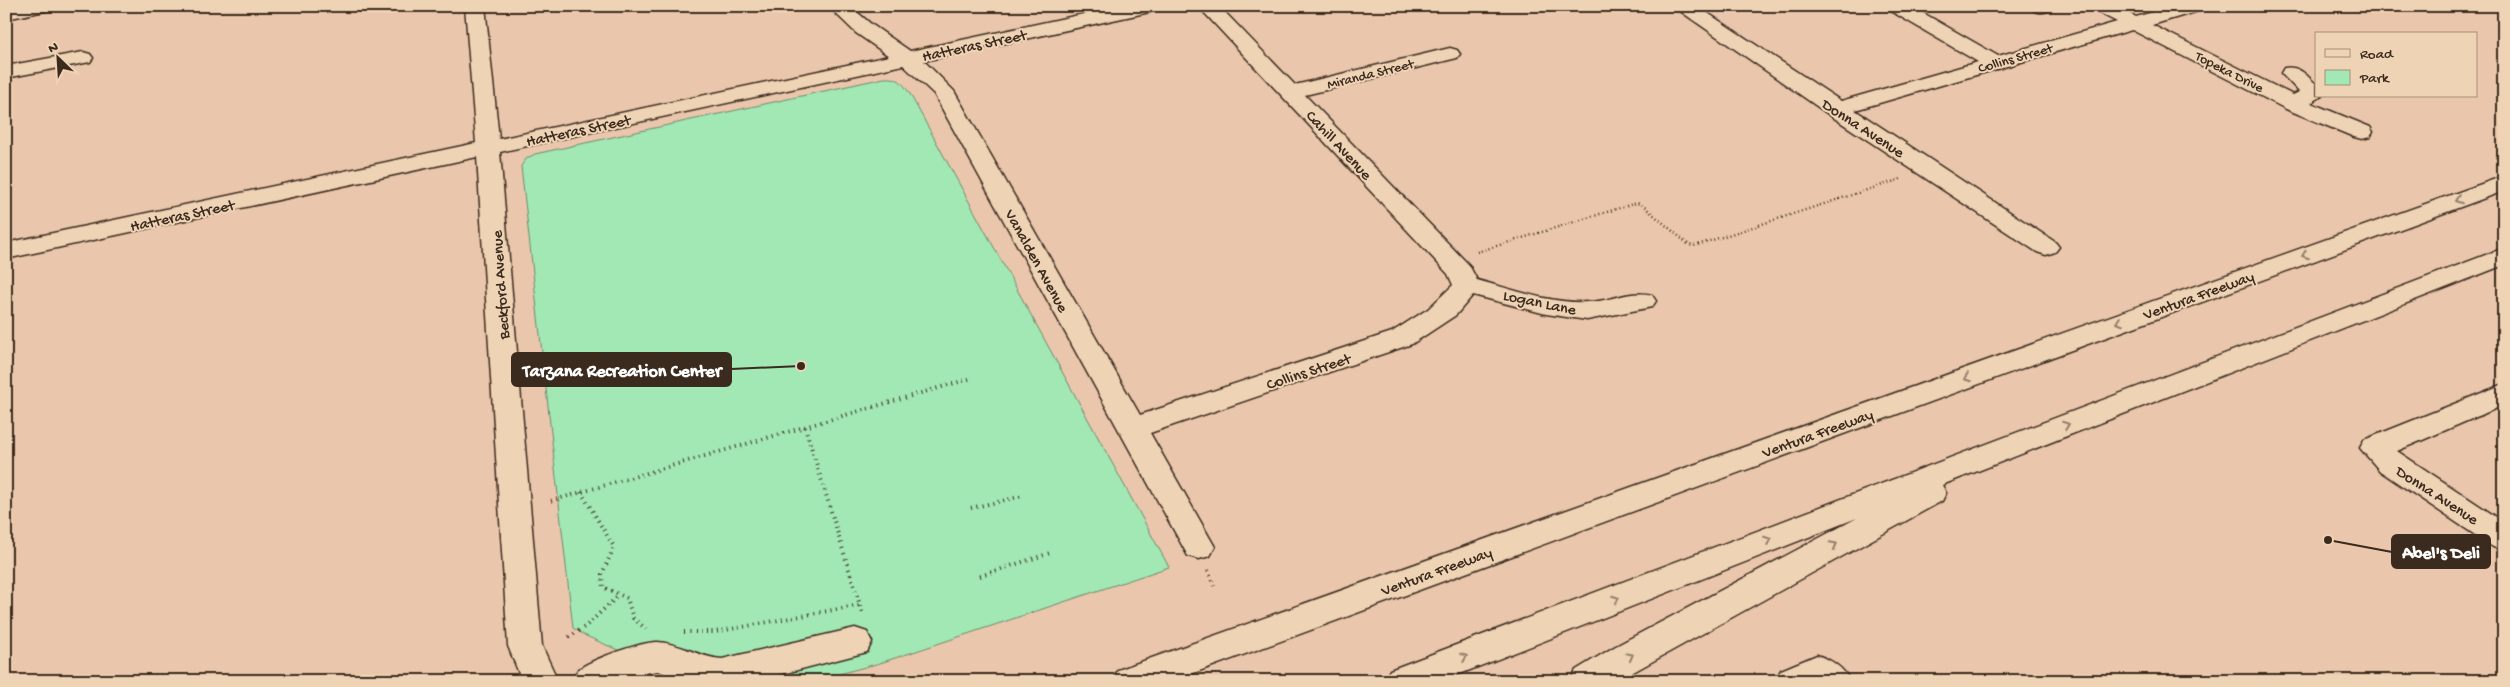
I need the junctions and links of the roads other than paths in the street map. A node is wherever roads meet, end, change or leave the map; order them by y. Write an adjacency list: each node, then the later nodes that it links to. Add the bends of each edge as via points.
1 (43, 6): 10 (main road)
2 (475, 6): 22 (main road, Beckford Avenue)
3 (838, 6): 14 (main road, Vanalden Avenue)
4 (1150, 6): 14 (main road, Hatteras Street)
5 (1208, 6): 18 (main road, Cahill Avenue)
6 (1683, 6): 20 (main road, Donna Avenue)
7 (1896, 6): 15 (main road)
8 (2100, 6): 11 (main road, Topeka Drive)
9 (2195, 6): 11 (main road, Collins Street)
10 (6, 12)
11 (2135, 24): 15 (main road, Collins Street); 19 (main road, Topeka Drive)
12 (1450, 54): 18 (main road, Miranda Street)
13 (83, 58): 16 (main road)
14 (907, 58): 22 (main road, Hatteras Street); 30 (main road, Vanalden Avenue, via 931,76 943,91)
15 (1995, 63): 20 (main road, Collins Street)
16 (6, 72)
17 (2292, 73): 19 (main road, via 2313,93)
18 (1291, 92): 27 (main road, Cahill Avenue, via 1460,271)
19 (2294, 104): 21 (main road, Topeka Drive)
20 (1836, 109): 24 (main road, Donna Avenue)
21 (2362, 132)
22 (488, 149): 25 (main road, Hatteras Street); 35 (main road, Beckford Avenue, via 525,646)
23 (2504, 183): 37 (main road, Ventura Freeway, one-way to 37)
24 (2046, 247)
25 (6, 252)
26 (2504, 256): 31 (main road, one-way to 26)
27 (1466, 285): 28 (main road, Logan Lane, via 1546,306 1586,311); 30 (main road, Collins Street, via 1460,297 1402,338)
28 (1643, 301)
29 (2504, 394): 32 (main road, Donna Avenue, via 2375,448 2392,463)
30 (1132, 428): 33 (main road, Vanalden Avenue)
31 (2031, 439): 38 (main road, one-way to 31); 39 (main road, one-way to 31, via 1626,657)
32 (2504, 538)
33 (1199, 547)
34 (854, 642): 36 (main road, via 722,674 707,674 665,657 653,657 621,666)
35 (540, 681)
36 (590, 681)
37 (1130, 681)
38 (1402, 681)
39 (1588, 681)
40 (1793, 681): 41 (main road, via 1817,670)
41 (1832, 681)

